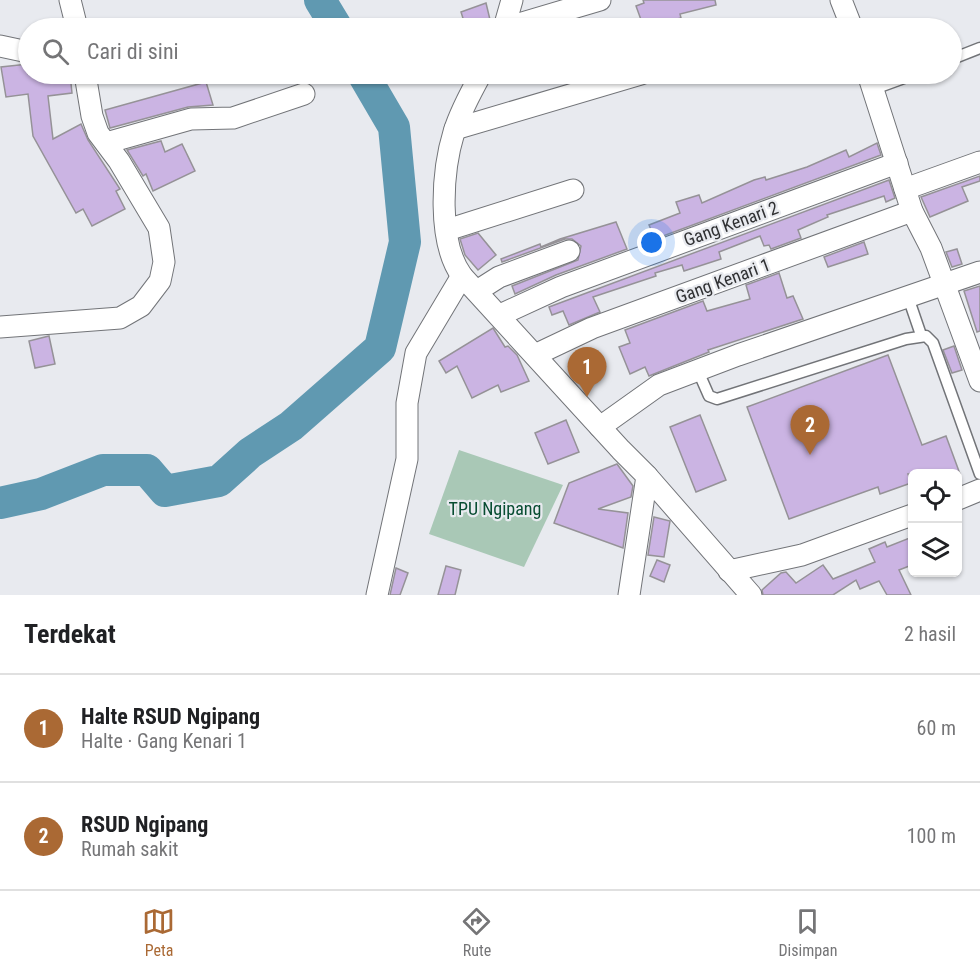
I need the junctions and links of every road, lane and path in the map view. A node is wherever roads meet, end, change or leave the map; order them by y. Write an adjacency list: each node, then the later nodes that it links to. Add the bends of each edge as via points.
1 (70, 0): 5 (street)
2 (512, 0): 6 (street)
3 (600, 0): 7 (street)
4 (841, 0): 8 (street)
5 (74, 18)
6 (507, 18)
7 (538, 18)
8 (848, 18)
9 (0, 46): 11 (street)
10 (980, 48): 12 (lane)
11 (18, 50)
12 (962, 55)
13 (87, 84): 19 (street, via 92,116)
14 (476, 84): 18 (street)
15 (607, 84): 18 (street)
16 (872, 84): 21 (street)
17 (304, 94): 19 (street, via 233,118 191,119)
18 (454, 129): 25 (street, via 446,170)
19 (106, 143): 33 (street, via 159,228 164,262 160,281 141,306 120,318)
20 (980, 162): 22 (street)
21 (897, 164): 22 (street); 32 (street, Gang Kenari 2, via 561,287)
22 (905, 189): 24 (street)
23 (573, 190): 25 (street)
24 (912, 211): 29 (street); 35 (street, Gang Kenari 1, via 592,328)
25 (447, 230): 28 (street, via 452,260)
26 (569, 251): 30 (street, via 499,277)
27 (980, 272): 29 (street)
28 (462, 276): 30 (street); 45 (street, via 416,353 406,403 406,459)
29 (944, 284): 31 (street); 37 (street)
30 (477, 291): 32 (street)
31 (908, 297): 34 (lane); 36 (street)
32 (500, 315): 35 (street)
33 (0, 327)
34 (921, 335): 36 (lane, via 717,399 709,396); 39 (lane, via 933,343)
35 (535, 355): 38 (street)
36 (698, 371): 38 (street, via 658,385)
37 (980, 381)
38 (600, 428): 40 (street)
39 (980, 474)
40 (647, 476): 44 (street); 46 (street)
41 (980, 490): 42 (street)
42 (962, 497)
43 (908, 516): 44 (street, via 802,555)
44 (729, 571): 47 (street)
45 (377, 595)
46 (629, 595)
47 (751, 595)

